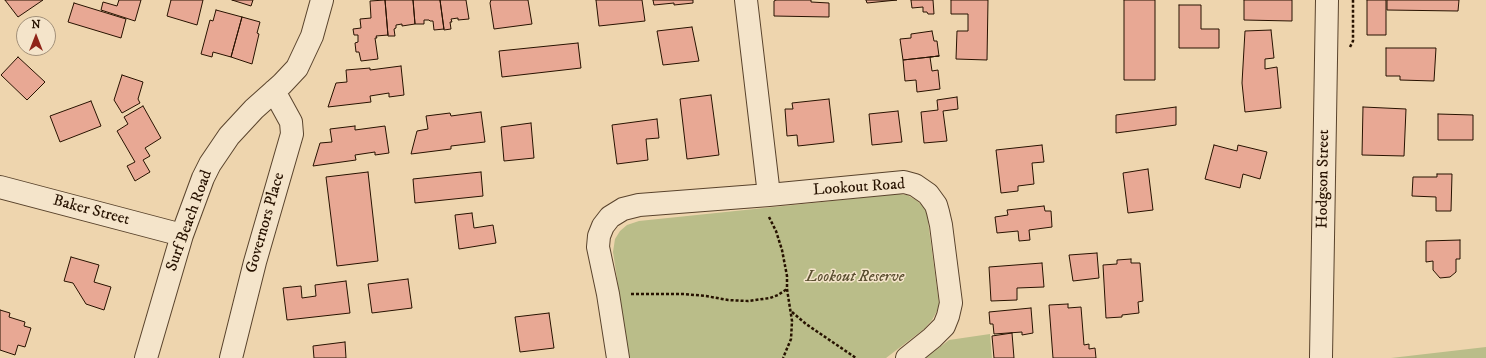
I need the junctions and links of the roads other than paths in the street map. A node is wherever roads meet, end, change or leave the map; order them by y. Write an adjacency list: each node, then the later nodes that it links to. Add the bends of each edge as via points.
1 (322, 0): 4 (street, Surf Beach Road, via 302,60)
2 (746, 0): 6 (street)
3 (1327, 0): 8 (street, Hodgson Street)
4 (274, 91): 7 (street, Surf Beach Road, via 241,122 216,154 203,178); 10 (street, Governors Place, via 291,122 292,134 255,262)
5 (0, 187): 7 (street, Baker Street)
6 (766, 195): 11 (street, Lookout Road, via 639,205 610,216 599,236 598,247); 12 (street, Lookout Road, via 904,182 915,185 928,194 936,205 940,218 950,310 944,326)
7 (182, 235): 9 (street, Surf Beach Road)
8 (1321, 357)
9 (146, 358)
10 (231, 358)
11 (618, 358)
12 (907, 358)

